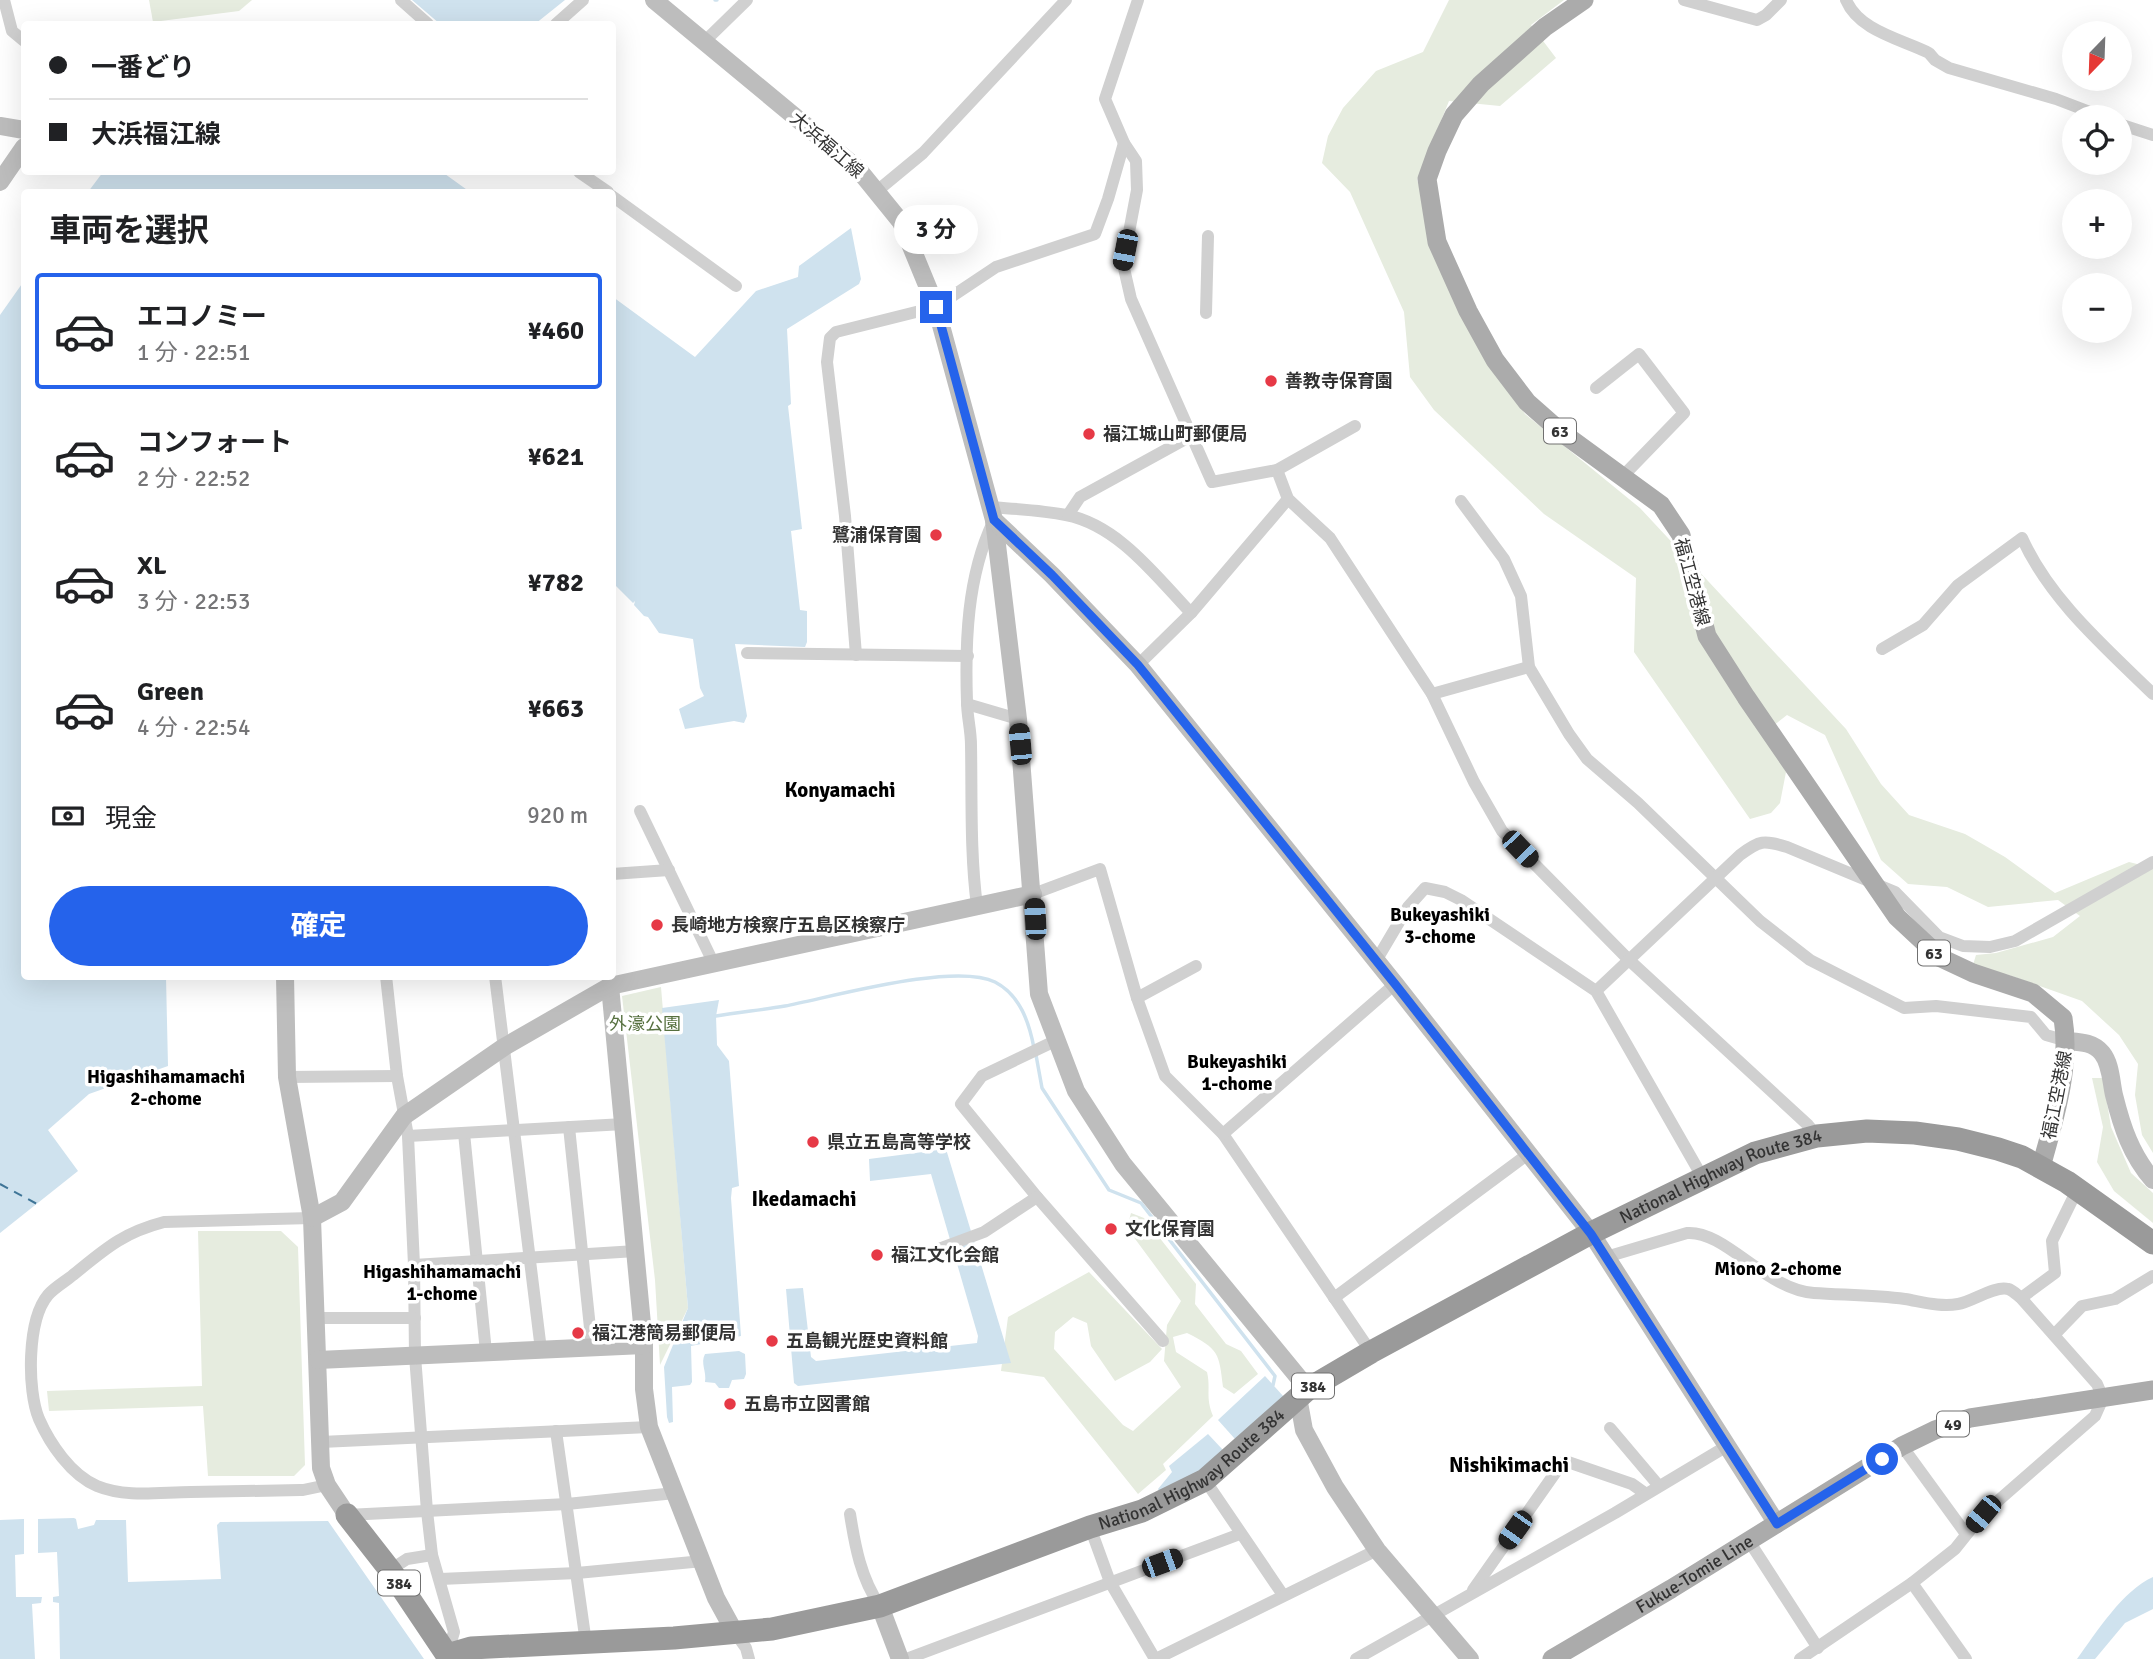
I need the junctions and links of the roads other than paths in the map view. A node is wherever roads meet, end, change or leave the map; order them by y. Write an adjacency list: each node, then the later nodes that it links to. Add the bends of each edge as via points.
1 (4, 0): 16 (street, via 12,31)
2 (401, 0): 13 (street)
3 (583, 0): 14 (street)
4 (654, 0): 17 (street, 大浜福江線)
5 (747, 0): 17 (street)
6 (1066, 0): 28 (street, via 923,153)
7 (1138, 0): 23 (street, via 1105,99)
8 (1566, 0): 15 (street)
9 (1584, 0): 15 (main road, 福江空港線 / 63)
10 (1684, 0): 11 (street, via 1757,20)
11 (1781, 0)
12 (1846, 0): 18 (street, via 1861,22 1929,53 1949,68)
13 (425, 21)
14 (559, 21)
15 (1545, 27): 38 (main road, 福江空港線 / 63, via 1481,84 1454,116 1427,179 1437,242 1495,360 1527,402)
16 (21, 38)
17 (704, 42): 28 (street, 大浜福江線, via 858,169)
18 (2072, 105)
19 (0, 126): 21 (street)
20 (2132, 128): 22 (street)
21 (21, 130)
22 (2153, 135)
23 (1124, 143): 32 (street, via 1095,234 996,267); 36 (street, via 1136,161 1137,190 1122,264 1130,299)
24 (21, 151): 26 (street)
25 (583, 175): 27 (street)
26 (0, 182)
27 (604, 189)
28 (877, 191): 32 (street, 大浜福江線, via 901,222)
29 (616, 199): 31 (street)
30 (1208, 236): 33 (street)
31 (736, 286)
32 (936, 307): 41 (street, 大浜福江線); 46 (street, via 836,332 831,338 827,362)
33 (1206, 313)
34 (1596, 388): 38 (street, via 1639,354 1684,413)
35 (1355, 426): 37 (street)
36 (1191, 436): 37 (street, via 1212,482); 42 (street, via 1080,497)
37 (1277, 470): 39 (street)
38 (1622, 477): 59 (main road, 福江空港線 / 63, via 1661,505 1681,535 1707,636)
39 (1288, 499): 43 (street); 50 (street, via 1330,538)
40 (1461, 501): 49 (street, via 1504,559 1521,596)
41 (992, 513): 42 (street); 47 (street, via 972,583); 48 (street); 53 (street, 大浜福江線)
42 (1068, 515): 43 (street, via 1131,549)
43 (1191, 613): 48 (street)
44 (1882, 649): 51 (street, via 1923,625 1958,585 2022,538 2054,592)
45 (747, 653): 46 (street)
46 (856, 654): 47 (street)
47 (968, 656): 52 (street)
48 (1138, 665): 63 (street)
49 (1529, 667): 50 (street); 58 (street, via 1587,759)
50 (1432, 694): 62 (street, via 1502,831)
51 (2153, 694)
52 (967, 704): 53 (street); 61 (street)
53 (1018, 719): 60 (street, 大浜福江線)
54 (640, 811): 56 (street)
55 (2153, 862): 59 (street, via 2015,941 1990,947 1963,946 1938,937 1895,892)
56 (668, 870): 57 (street); 64 (street)
57 (616, 874)
58 (1716, 879): 59 (street, via 1757,842 1769,842); 62 (street); 75 (street, via 1810,960 1904,1008 1936,1006 2031,1017 2046,1035)
59 (1874, 884): 75 (main road, 福江空港線 / 63, via 1897,917 1941,958 2033,993 2063,1018)
60 (1033, 894): 61 (street); 73 (street, via 1100,869); 74 (street, 大浜福江線, via 1039,994)
61 (976, 906): 64 (street)
62 (1629, 960): 72 (street); 86 (street)
63 (1376, 961): 71 (street); 72 (street, via 1408,907 1425,888 1461,900)
64 (713, 962): 69 (street)
65 (1196, 966): 73 (street)
66 (285, 980): 78 (street)
67 (386, 980): 77 (street)
68 (496, 980): 76 (street)
69 (616, 980)
70 (610, 981): 76 (street); 80 (street)
71 (1395, 984): 84 (street); 87 (street)
72 (1596, 991): 89 (street)
73 (1138, 998): 84 (street, via 1165,1076)
74 (1057, 1040): 92 (street, via 982,1076 961,1104); 118 (street, 大浜福江線, via 1076,1091 1123,1164)
75 (2067, 1041): 88 (main road, 福江空港線, via 2056,1112); 90 (street, via 2095,1046 2104,1055 2122,1126)
76 (504, 1047): 79 (street); 82 (street)
77 (397, 1076): 78 (street); 79 (street)
78 (286, 1077): 93 (street)
79 (404, 1116): 85 (street); 93 (street, via 342,1202)
80 (624, 1124): 81 (street); 97 (street)
81 (569, 1127): 82 (street); 98 (street)
82 (514, 1130): 83 (street); 100 (street)
83 (464, 1133): 85 (street); 101 (street)
84 (1223, 1135): 104 (street)
85 (408, 1136): 102 (street)
86 (1817, 1136): 88 (highway, National Highway Route 384 / 384, via 1867,1131 1935,1135 1998,1149); 89 (highway, National Highway Route 384 / 384, via 1755,1153)
87 (1528, 1154): 94 (street); 104 (street)
88 (2041, 1167): 91 (highway, National Highway Route 384 / 384)
89 (1704, 1180): 94 (highway, National Highway Route 384 / 384)
90 (2153, 1180)
91 (2078, 1188): 95 (highway, National Highway Route 384 / 384); 105 (street, via 2052,1241 2055,1273)
92 (1037, 1197): 96 (street, via 984,1232); 109 (street)
93 (312, 1218): 106 (street); 128 (street, via 163,1222 120,1238 48,1295 33,1336 33,1384 46,1433 70,1466 97,1486 127,1493 303,1490)
94 (1591, 1234): 99 (street); 114 (highway, National Highway Route 384 / 384)
95 (2153, 1243)
96 (942, 1248)
97 (636, 1251): 98 (street); 110 (street)
98 (583, 1254): 100 (street); 111 (street)
99 (1606, 1257): 105 (street, via 1699,1232 1801,1292 1936,1305 1960,1304 1999,1289); 125 (street)
100 (530, 1258): 101 (street); 112 (street)
101 (477, 1261): 102 (street); 113 (street)
102 (414, 1265): 107 (street)
103 (2153, 1276): 108 (street, via 2115,1299 2082,1306)
104 (1334, 1298): 114 (street)
105 (2021, 1298): 108 (street)
106 (316, 1318): 107 (street); 116 (street)
107 (415, 1318): 115 (street)
108 (2054, 1335): 119 (street, via 2097,1384)
109 (1163, 1341)
110 (645, 1345): 111 (street); 120 (street)
111 (592, 1348): 112 (street)
112 (541, 1350): 113 (street)
113 (486, 1352): 115 (street)
114 (1371, 1352): 118 (highway, National Highway Route 384 / 384)
115 (415, 1356): 116 (street); 123 (street)
116 (318, 1360): 124 (street)
117 (2153, 1390): 119 (main road, Fukue-Tomie Line / 49)
118 (1303, 1393): 127 (highway, National Highway Route 384 / 384); 141 (street, via 1304,1430)
119 (2103, 1398): 126 (main road, Fukue-Tomie Line / 49, via 1970,1418); 139 (street, via 2095,1416)
120 (649, 1427): 122 (street); 130 (street)
121 (1610, 1428): 129 (street)
122 (556, 1432): 123 (street); 132 (street)
123 (420, 1437): 124 (street); 133 (street)
124 (321, 1442): 128 (street, via 321,1468)
125 (1727, 1446): 129 (street); 136 (street)
126 (1902, 1446): 136 (main road, Fukue-Tomie Line / 49); 139 (street)
127 (1205, 1480): 137 (highway, National Highway Route 384 / 384, via 1142,1511); 138 (street)
128 (327, 1485): 135 (street)
129 (1659, 1486): 131 (street)
130 (675, 1493): 132 (street); 143 (street)
131 (1646, 1494): 149 (street); 149 (street, via 1632,1484 1566,1461)
132 (567, 1504): 133 (street); 145 (street)
133 (427, 1511): 135 (street); 142 (street)
134 (850, 1514): 151 (street, via 855,1548 870,1592)
135 (347, 1515): 144 (highway, 384)
136 (1777, 1524): 140 (main road, Fukue-Tomie Line / 49)
137 (1090, 1527): 147 (street); 151 (highway, National Highway Route 384 / 384)
138 (1240, 1534): 147 (street); 150 (street)
139 (1966, 1534): 148 (street, via 1955,1549)
140 (1749, 1541): 155 (street); 163 (main road, Fukue-Tomie Line / 49)
141 (1377, 1550): 150 (street); 152 (street)
142 (432, 1555): 144 (street, via 407,1559); 146 (street)
143 (703, 1561): 145 (street); 153 (street)
144 (390, 1570): 156 (highway, 384)
145 (577, 1573): 146 (street); 154 (street)
146 (440, 1579): 156 (street, via 454,1632)
147 (1110, 1582): 159 (street); 160 (street)
148 (1912, 1583): 155 (street); 165 (street)
149 (1471, 1594): 152 (street)
150 (1283, 1595): 160 (street)
151 (880, 1606): 153 (highway, National Highway Route 384 / 384, via 772,1629); 158 (street)
152 (1431, 1616): 161 (street); 162 (street)
153 (734, 1631): 154 (highway, National Highway Route 384 / 384); 157 (street)
154 (586, 1643): 156 (highway, National Highway Route 384 / 384, via 471,1648)
155 (1818, 1648): 164 (street)
156 (448, 1657)
157 (749, 1659)
158 (900, 1659)
159 (905, 1659)
160 (1155, 1659)
161 (1356, 1659)
162 (1470, 1659)
163 (1552, 1659)
164 (1800, 1659)
165 (1966, 1659)

